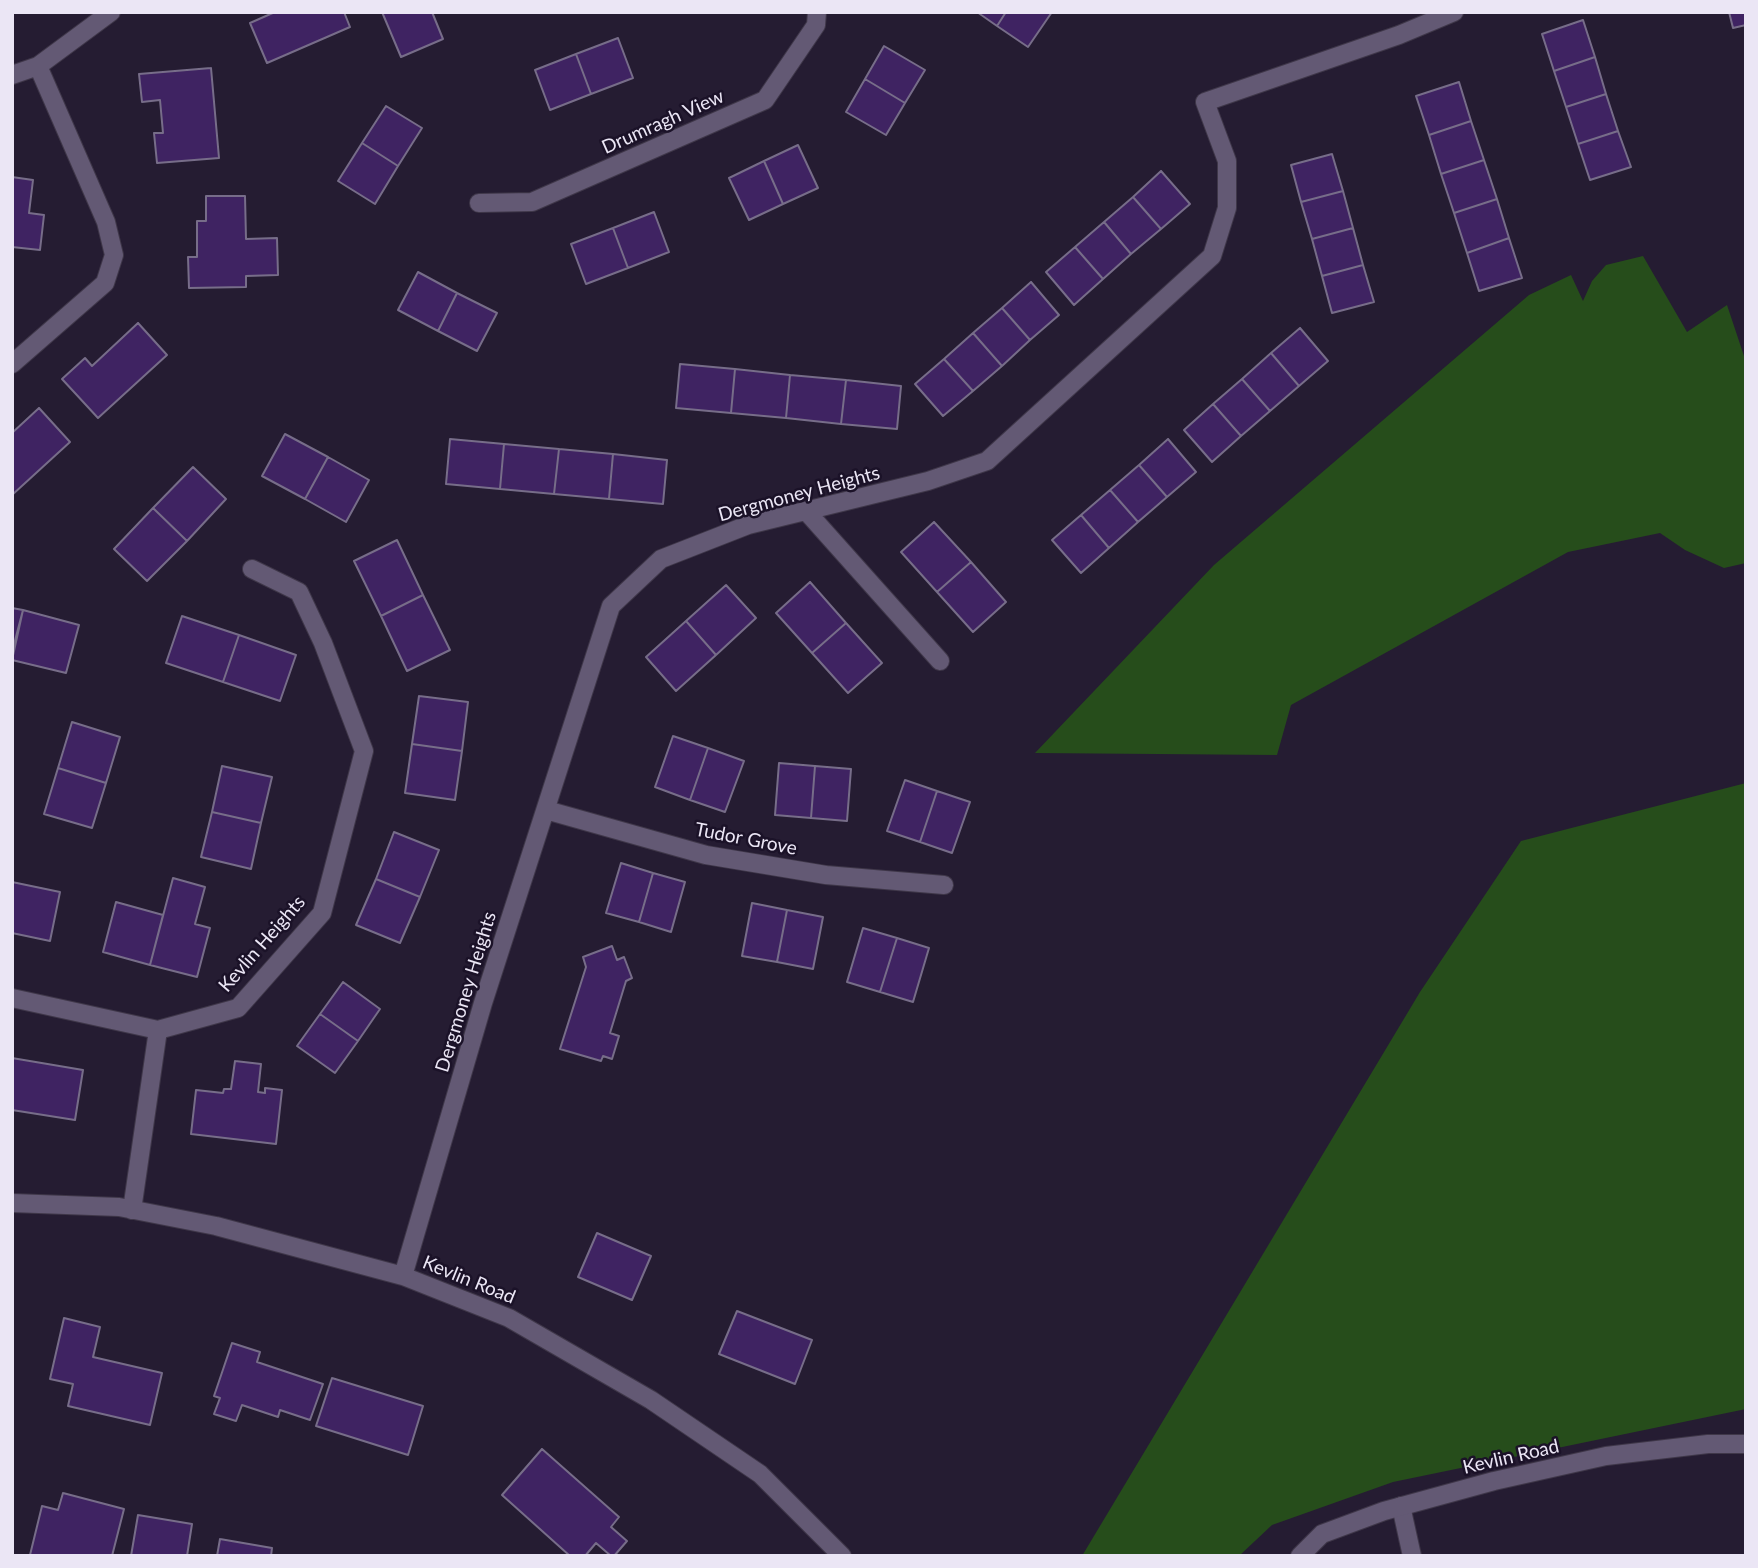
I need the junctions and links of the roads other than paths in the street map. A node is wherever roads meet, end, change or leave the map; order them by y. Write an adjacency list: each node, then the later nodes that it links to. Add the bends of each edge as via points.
1 (111, 12): 4 (street)
2 (817, 12): 6 (street, Drumragh View, via 816,25 765,100 532,202)
3 (1454, 12): 8 (street, Dergmoney Heights, via 1205,102 1227,161 1227,208 1212,256 987,461)
4 (37, 66): 5 (street); 7 (street, via 106,222 114,255 105,283)
5 (12, 75)
6 (479, 203)
7 (12, 363)
8 (807, 512): 10 (street); 11 (street, Dergmoney Heights, via 748,525 662,559 611,606)
9 (252, 569): 14 (street, Kevlin Heights, via 299,592 363,751 321,913 238,1008)
10 (940, 661)
11 (546, 810): 12 (street, Tudor Grove, via 706,855 826,875); 17 (street, Dergmoney Heights, via 483,1003)
12 (944, 885)
13 (12, 999): 14 (street)
14 (158, 1030): 16 (street)
15 (12, 1203): 16 (street, Kevlin Road)
16 (132, 1210): 17 (street, Kevlin Road, via 216,1226)
17 (403, 1276): 20 (street, Kevlin Road, via 509,1318 651,1400 760,1474)
18 (1746, 1444): 19 (street, Kevlin Road, via 1606,1456)
19 (1401, 1506): 21 (street, Kevlin Road, via 1322,1534); 22 (street)
20 (842, 1556)
21 (1300, 1556)
22 (1412, 1556)

